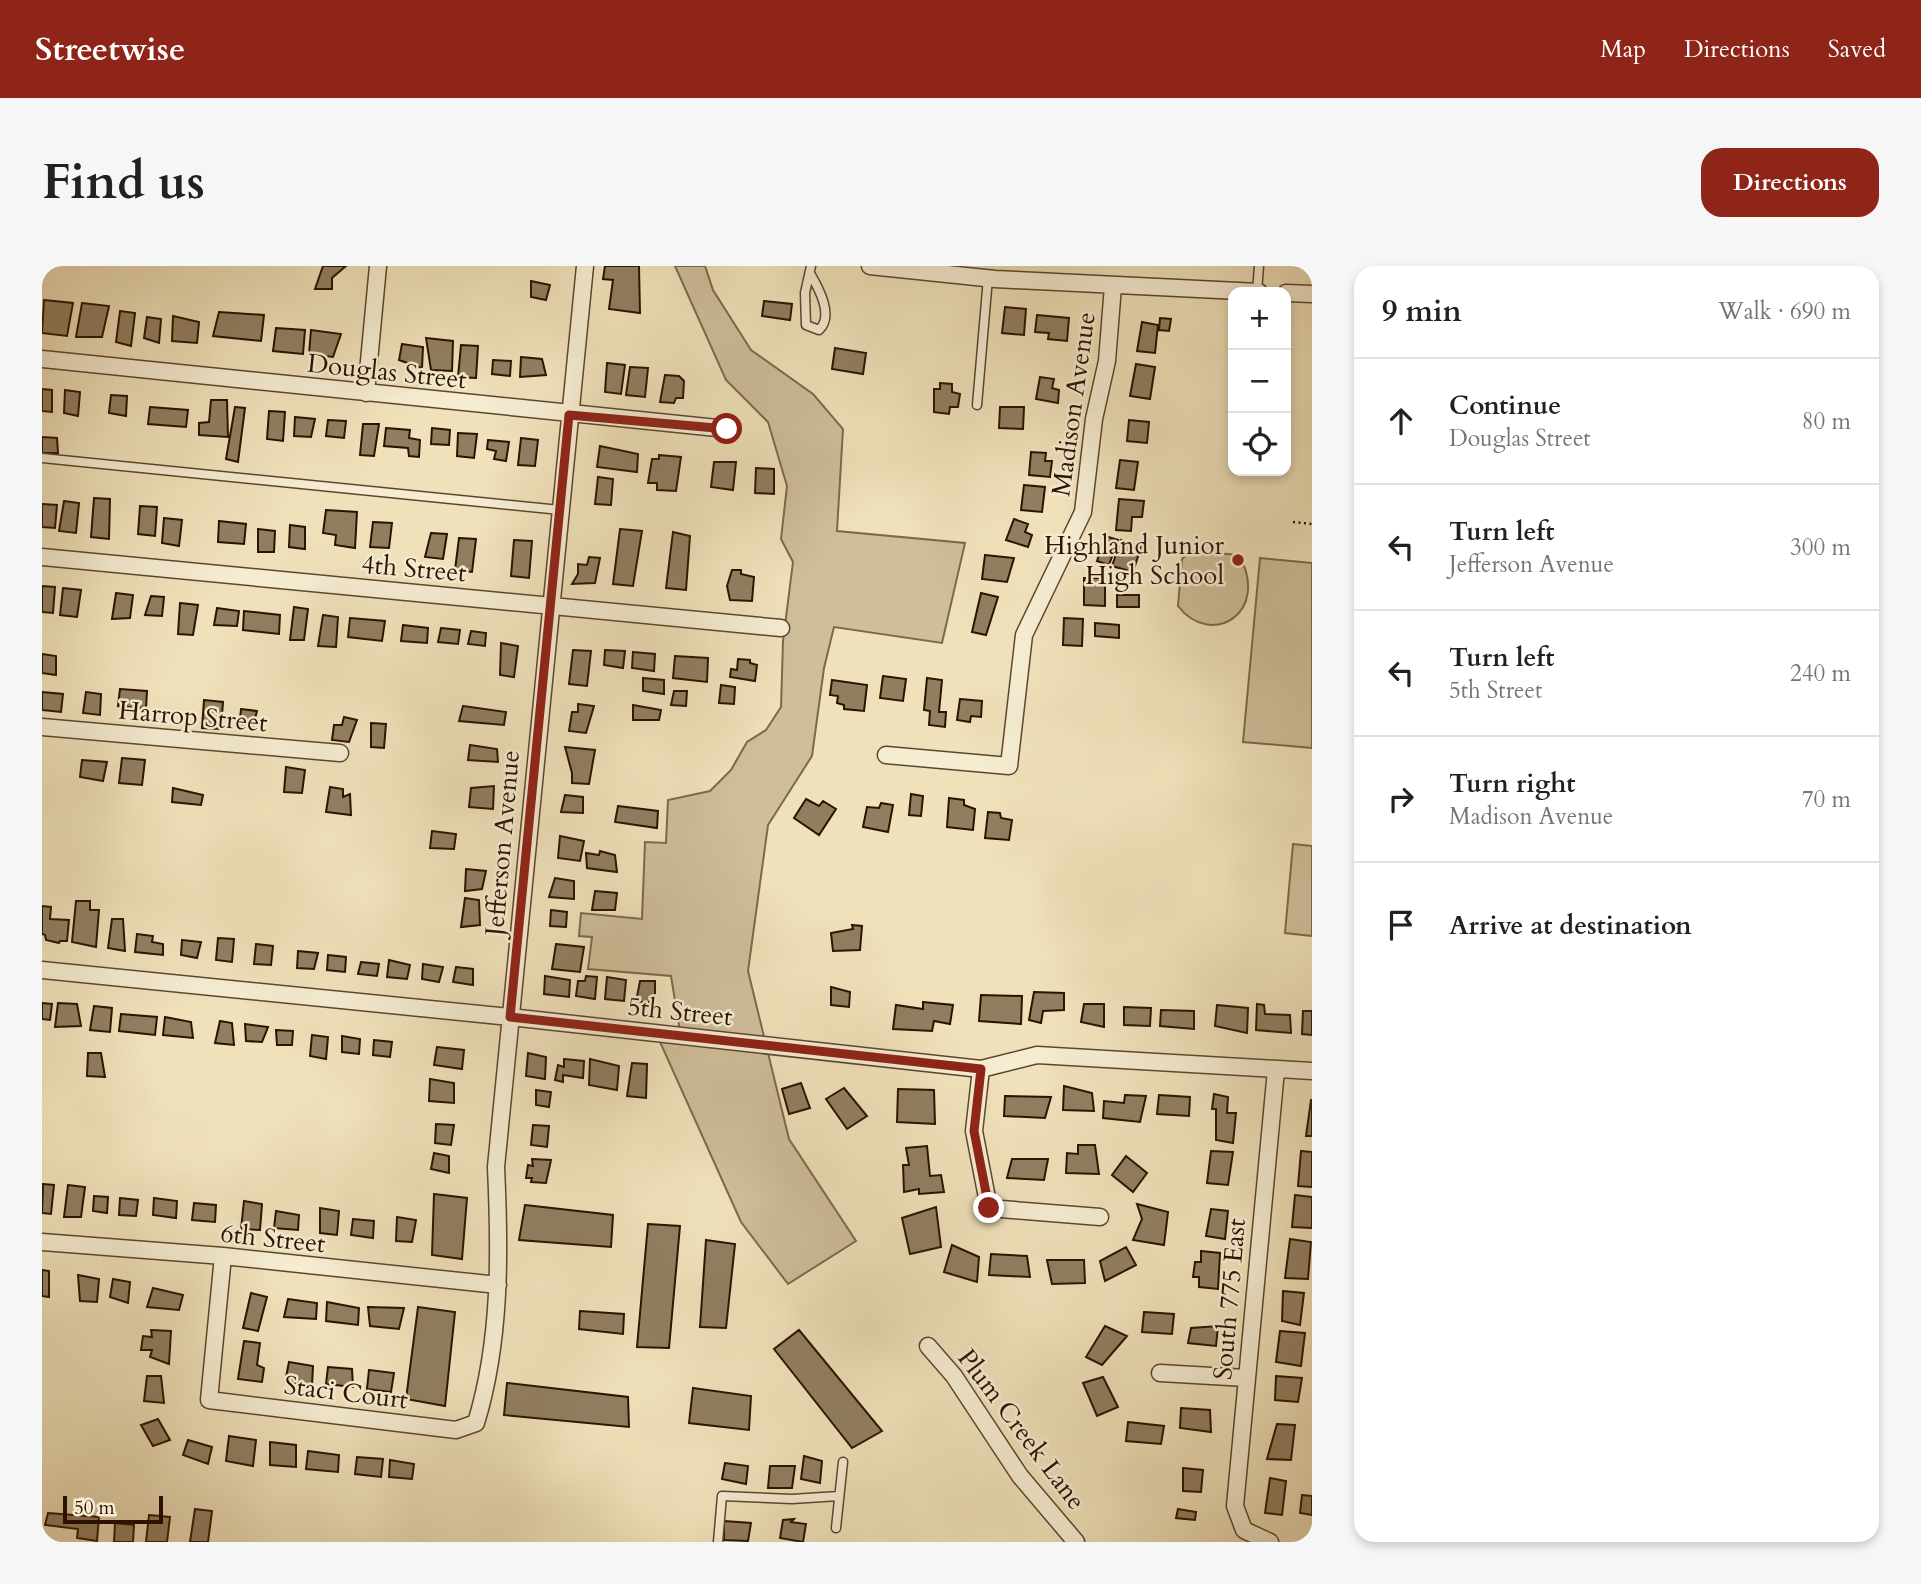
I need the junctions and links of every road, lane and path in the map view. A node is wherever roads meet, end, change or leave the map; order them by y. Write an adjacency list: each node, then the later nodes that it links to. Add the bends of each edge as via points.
1 (379, 266): 13 (street)
2 (585, 266): 15 (street, Jefferson Avenue)
3 (870, 266): 6 (street)
4 (1259, 266): 8 (lane)
5 (811, 270): 5 (lane, via 824,307 825,321 818,330 806,325 804,293)
6 (988, 278): 7 (street); 14 (lane)
7 (1113, 286): 9 (street); 26 (street, Madison Avenue, via 1107,361 1094,419 1083,512 1024,635 1009,766)
8 (1258, 287)
9 (1228, 291)
10 (1291, 293): 11 (street)
11 (1312, 294)
12 (42, 359): 13 (street, Douglas Street)
13 (366, 393): 15 (street, Douglas Street)
14 (976, 405)
15 (569, 415): 16 (street, Douglas Street); 18 (street, Jefferson Avenue)
16 (727, 429)
17 (42, 458): 18 (lane)
18 (560, 510): 22 (street, Jefferson Avenue)
19 (1293, 522): 20 (path)
20 (1312, 524)
21 (42, 557): 22 (street, 4th Street)
22 (549, 606): 23 (street, 4th Street); 28 (street, Jefferson Avenue)
23 (781, 628)
24 (42, 727): 25 (street, Harrop Street)
25 (340, 753)
26 (886, 755)
27 (42, 970): 28 (street, 5th Street)
28 (510, 1017): 29 (street, 5th Street); 35 (street, Jefferson Avenue, via 496,1167)
29 (981, 1069): 30 (street, 5th Street, via 1037,1055); 32 (street, via 974,1131 989,1208)
30 (1276, 1070): 31 (street, 5th Street); 38 (street, South 775 East)
31 (1312, 1071)
32 (1100, 1217)
33 (42, 1242): 34 (street, 6th Street)
34 (223, 1256): 35 (street, 6th Street); 39 (street, Staci Court, via 209,1400 456,1430)
35 (498, 1285): 39 (street, Jefferson Avenue)
36 (928, 1346): 44 (street, Plum Creek Lane, via 954,1376 1020,1475)
37 (1160, 1373): 38 (street)
38 (1246, 1378): 45 (street, South 775 East, via 1235,1506 1244,1530)
39 (476, 1423)
40 (843, 1462): 41 (lane)
41 (839, 1496): 42 (lane); 43 (lane, via 722,1496)
42 (836, 1528)
43 (718, 1542)
44 (1076, 1542)
45 (1270, 1542)

